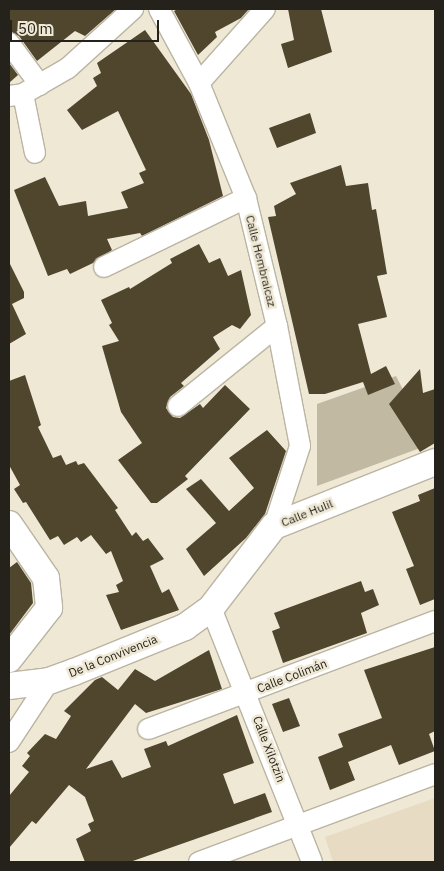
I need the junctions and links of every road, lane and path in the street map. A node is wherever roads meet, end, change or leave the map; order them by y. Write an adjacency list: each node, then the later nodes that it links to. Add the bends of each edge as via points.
1 (133, 9): 6 (street, via 68,68)
2 (160, 9): 5 (street, Calle Hembraicaz)
3 (265, 9): 5 (street)
4 (9, 44): 6 (street)
5 (200, 83): 8 (street, Calle Hembraicaz)
6 (24, 92): 7 (street)
7 (35, 153)
8 (246, 198): 9 (street); 10 (street, Calle Hembraicaz)
9 (104, 267)
10 (277, 326): 11 (street); 14 (street, Calle Hembraicaz, via 300,446)
11 (178, 406)
12 (435, 462): 14 (street, Calle Hulil)
13 (9, 524): 17 (street, via 46,578 49,608)
14 (274, 526): 15 (street, Calle Hulil)
15 (211, 608): 18 (street, De la Convivencia, via 185,627); 20 (street, Calle Xilotzin)
16 (435, 621): 20 (street, Calle Colimán)
17 (9, 658)
18 (49, 680): 19 (street, De la Convivencia); 22 (street)
19 (9, 686)
20 (247, 694): 21 (street, Calle Colimán); 24 (street, Calle Xilotzin)
21 (148, 729)
22 (9, 742)
23 (435, 774): 24 (street)
24 (298, 826): 25 (street); 26 (street, Calle Xilotzin)
25 (199, 862)
26 (312, 862)

